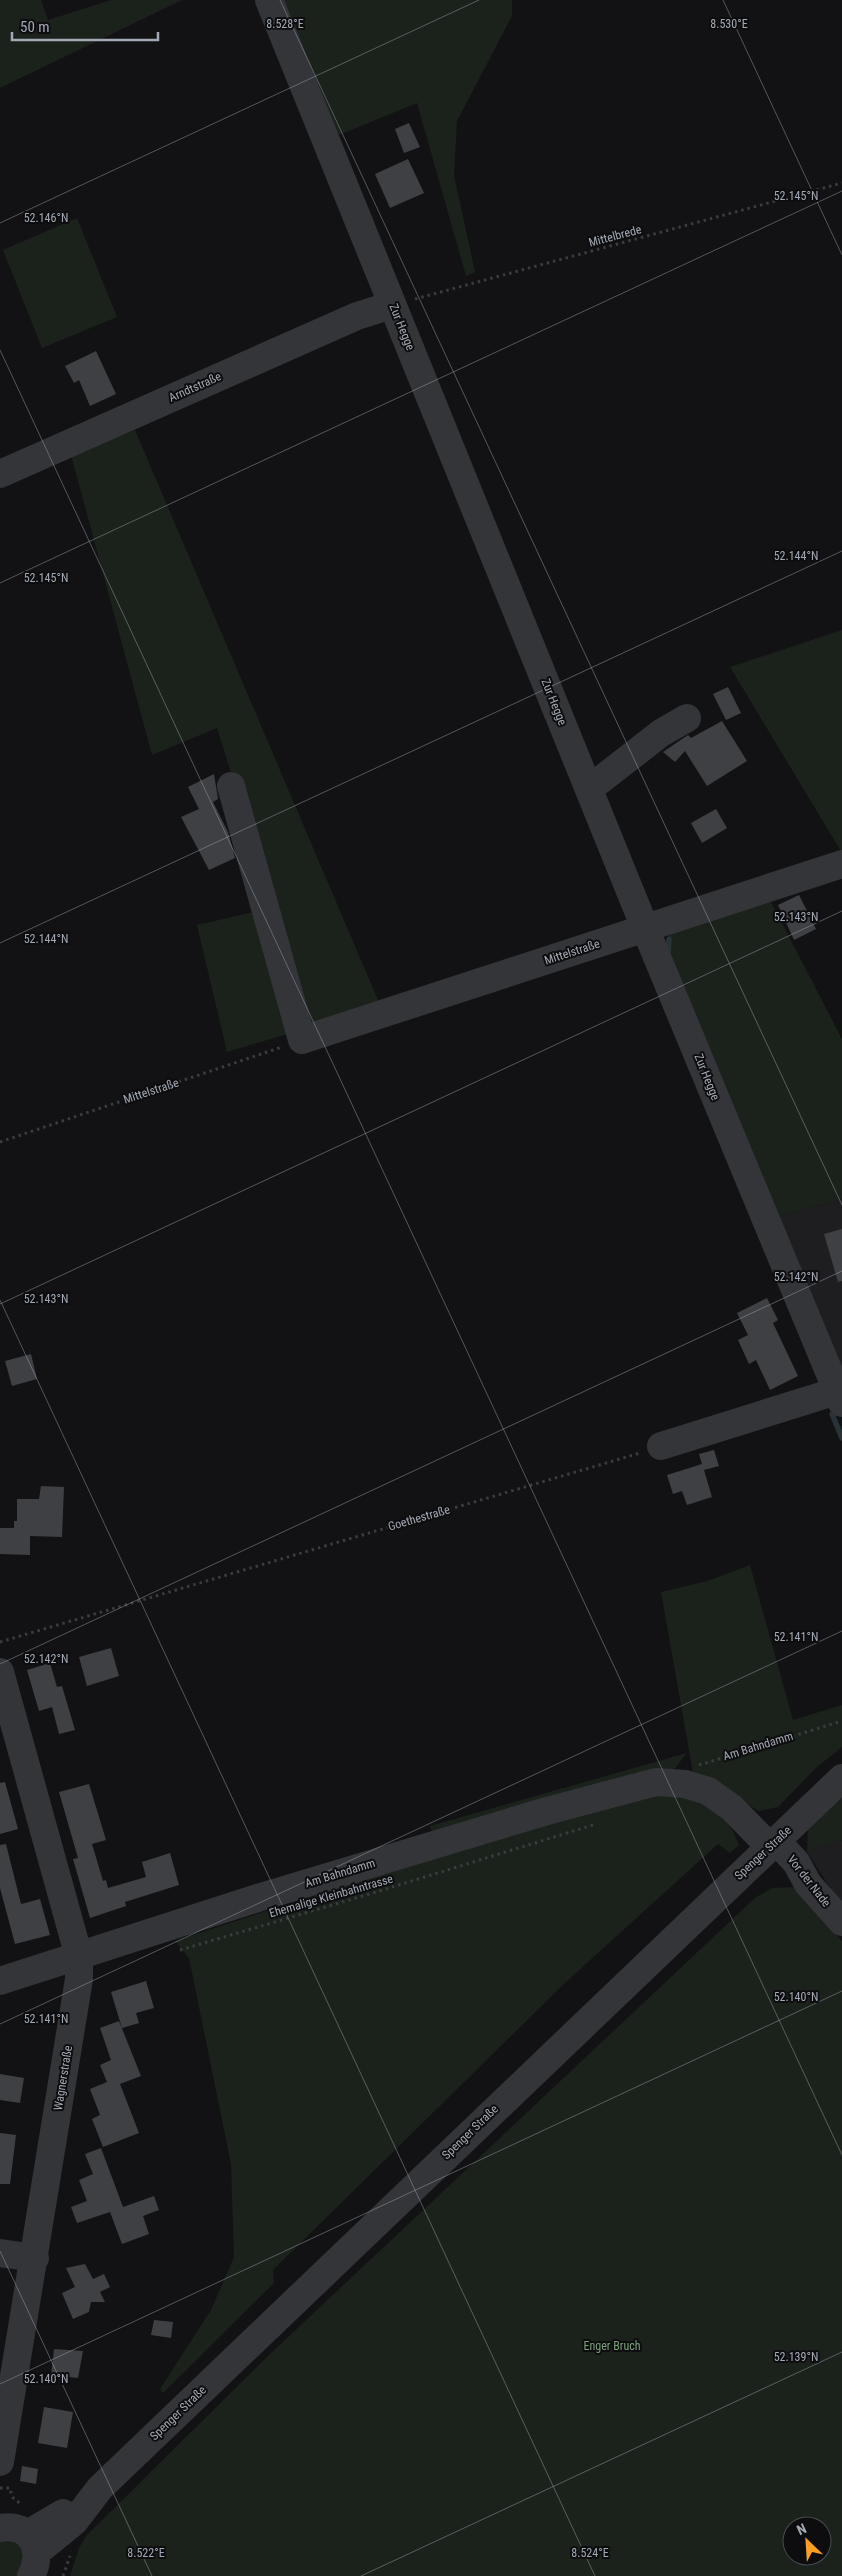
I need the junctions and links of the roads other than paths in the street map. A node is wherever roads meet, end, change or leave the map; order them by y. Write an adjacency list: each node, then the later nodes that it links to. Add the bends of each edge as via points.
1 (269, 0): 2 (street, Zur Hegge)
2 (392, 305): 3 (street, Arndtstraße, via 357,316); 6 (street, Zur Hegge)
3 (0, 474)
4 (687, 718): 6 (street, via 661,732)
5 (231, 786): 8 (street, Mittelstraße, via 302,1040)
6 (589, 789): 8 (street, Zur Hegge)
7 (842, 864): 8 (street, Mittelstraße)
8 (646, 928): 9 (street, Zur Hegge)
9 (839, 1397): 10 (street)
10 (662, 1446)
11 (0, 1672): 15 (street, Wagnerstraße)
12 (842, 1778): 13 (street, Spenger Straße)
13 (772, 1843): 14 (street, Vor der Nade, via 796,1862 808,1884); 15 (street, Am Bahndamm, via 708,1792 685,1784 656,1782 547,1811 264,1896); 20 (street, Spenger Straße, via 100,2488 74,2522)
14 (842, 1922)
15 (79, 1956): 16 (street, Am Bahndamm); 18 (street, Wagnerstraße, via 79,1979)
16 (0, 1981)
17 (0, 2253): 18 (street)
18 (35, 2258): 19 (street, Wagnerstraße)
19 (0, 2462)
20 (18, 2533)

